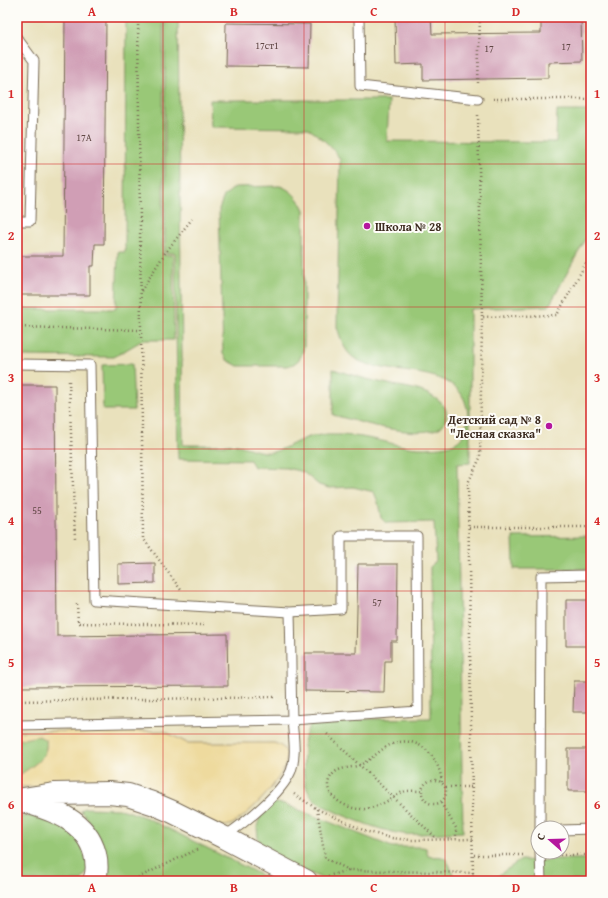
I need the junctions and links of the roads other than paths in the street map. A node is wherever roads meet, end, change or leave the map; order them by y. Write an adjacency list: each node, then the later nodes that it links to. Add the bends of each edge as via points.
1 (359, 17): 3 (lane, via 360,86)
2 (17, 38): 4 (lane, via 34,61 30,221)
3 (478, 99)
4 (17, 221)
5 (17, 364): 7 (lane, via 90,366 94,600)
6 (591, 575): 11 (lane, via 540,576)
7 (290, 612): 8 (lane); 8 (lane, via 341,609 341,536 417,536 418,711)
8 (292, 720): 9 (lane); 14 (lane, via 292,770 282,786 240,826)
9 (17, 725)
10 (18, 800): 14 (main road, via 54,794 128,795 152,803); 16 (main road, via 53,810 80,828 88,837 97,863)
11 (540, 820)
12 (591, 829): 13 (lane)
13 (570, 830)
14 (224, 837): 17 (main road)
15 (540, 860): 18 (lane)
16 (94, 881)
17 (306, 881)
18 (540, 881)

